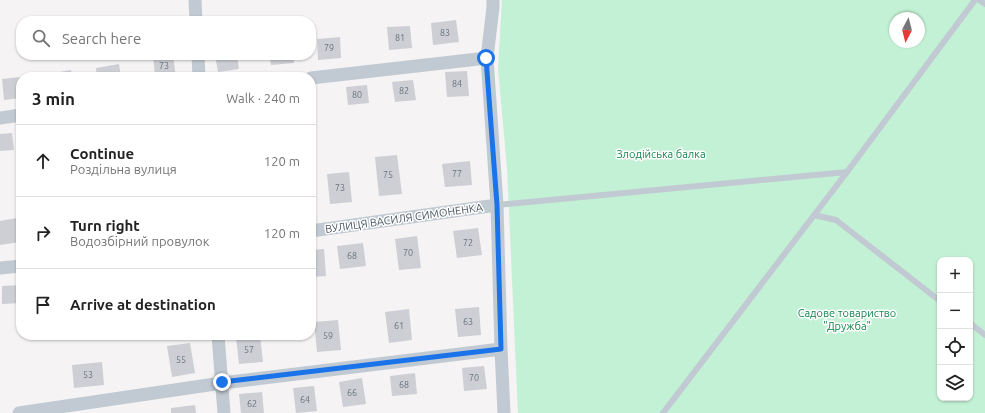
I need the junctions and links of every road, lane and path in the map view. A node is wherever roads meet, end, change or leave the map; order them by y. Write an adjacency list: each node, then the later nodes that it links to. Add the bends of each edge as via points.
1 (195, 0): 6 (street)
2 (493, 0): 7 (street)
3 (975, 0): 13 (lane)
4 (979, 0): 5 (lane)
5 (985, 4)
6 (196, 16)
7 (486, 58): 10 (street); 14 (street)
8 (198, 60): 9 (street)
9 (199, 72)
10 (316, 77)
11 (16, 116): 12 (street)
12 (0, 118)
13 (846, 172): 14 (lane); 15 (lane)
14 (497, 205): 16 (street, ВУЛИЦЯ ВАСИЛЯ СИМОНЕНКА); 23 (street)
15 (814, 215): 19 (lane, via 836,220); 28 (lane)
16 (316, 230)
17 (16, 266): 18 (street)
18 (0, 268)
19 (937, 299)
20 (973, 325): 21 (lane)
21 (985, 334)
22 (218, 340): 24 (street)
23 (501, 349): 24 (street); 27 (street)
24 (222, 382): 25 (street); 26 (street)
25 (19, 413)
26 (224, 413)
27 (504, 413)
28 (663, 413)

